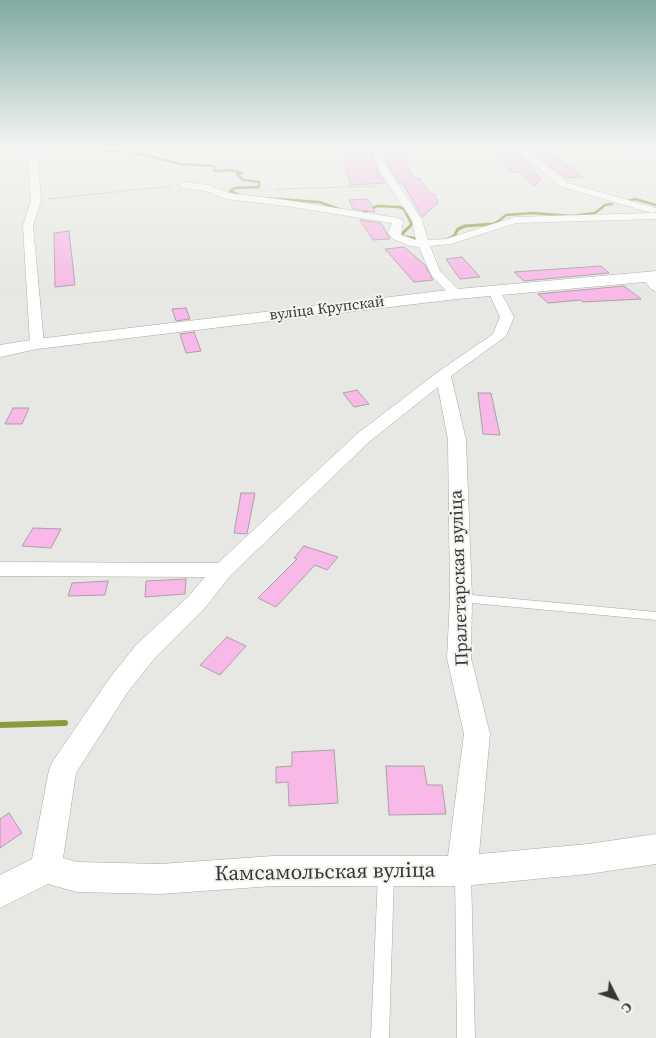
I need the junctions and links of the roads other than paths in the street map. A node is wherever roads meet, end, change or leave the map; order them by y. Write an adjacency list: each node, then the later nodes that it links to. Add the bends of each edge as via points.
1 (36, 196): 11 (street, via 28,226)
2 (229, 196): 7 (street, via 390,219 398,221 394,233 397,237 414,244)
3 (401, 196): 7 (street, via 416,220)
4 (606, 196): 5 (street)
5 (656, 211)
6 (656, 216): 7 (street, via 515,220 447,242)
7 (423, 242): 10 (street, via 435,272)
8 (653, 280): 9 (street, вуліца Крупскай)
9 (494, 291): 10 (street, вуліца Крупскай); 13 (street, via 507,317 499,336)
10 (457, 294): 11 (street, вуліца Крупскай)
11 (37, 344): 12 (street, вуліца Крупскай)
12 (0, 351)
13 (443, 375): 15 (street, via 364,437); 16 (street, Пралетарская вуліца, via 457,440)
14 (0, 569): 15 (street)
15 (223, 570): 19 (street, via 196,603 145,652 118,686 63,770)
16 (461, 598): 17 (lane); 21 (street, Пралетарская вуліца, via 459,658 477,734)
17 (656, 616)
18 (656, 849): 21 (street, Камсамольская вуліца, via 588,860)
19 (46, 868): 20 (street, Камсамольская вуліца, via 77,877 160,879 273,871); 22 (street)
20 (386, 871): 21 (street, Камсамольская вуліца); 23 (lane)
21 (462, 871): 24 (lane)
22 (0, 892)
23 (380, 1038)
24 (466, 1038)

